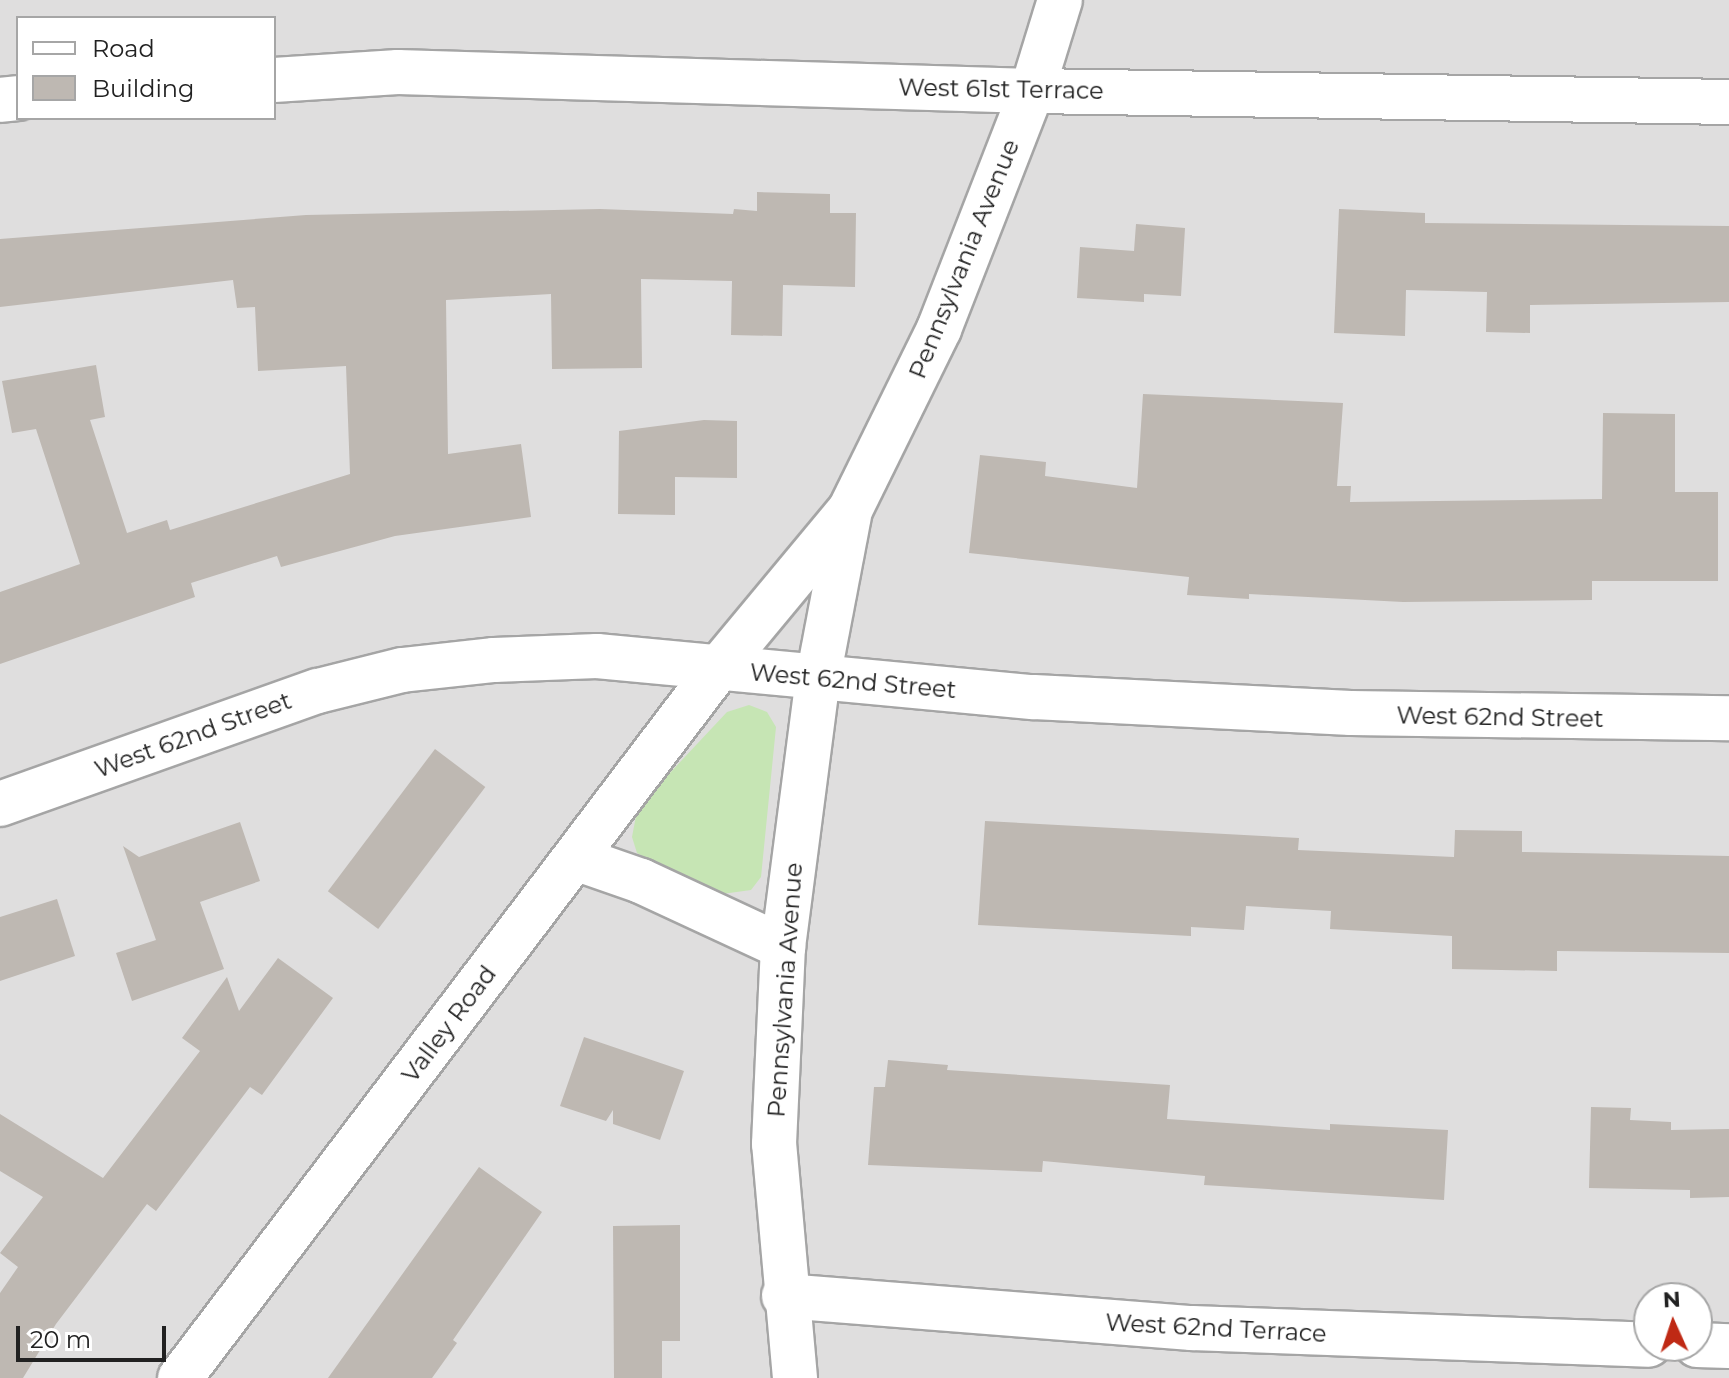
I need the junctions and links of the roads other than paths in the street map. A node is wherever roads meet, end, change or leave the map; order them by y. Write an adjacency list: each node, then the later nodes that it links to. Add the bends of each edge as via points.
1 (1060, 0): 3 (street, Pennsylvania Avenue)
2 (276, 80): 3 (street, West 61st Terrace, via 398,72)
3 (1032, 91): 4 (street, West 61st Terrace); 5 (street, Pennsylvania Avenue, via 939,329)
4 (1729, 102)
5 (850, 510): 6 (street, Pennsylvania Avenue); 7 (street, Pennsylvania Avenue)
6 (717, 670): 7 (street, West 62nd Street); 9 (street, West 62nd Street, via 597,656 402,670 318,691); 10 (street, Valley Road)
7 (818, 678): 8 (street, West 62nd Street, via 1034,697 1351,713); 11 (street, Pennsylvania Avenue)
8 (1729, 718)
9 (0, 804)
10 (575, 858): 11 (street, via 641,881); 14 (street, Valley Road)
11 (783, 947): 12 (street, Pennsylvania Avenue, via 774,1144)
12 (784, 1296): 13 (street, West 62nd Terrace, via 1192,1328); 15 (street, Pennsylvania Avenue)
13 (1633, 1344)
14 (180, 1378)
15 (795, 1378)

